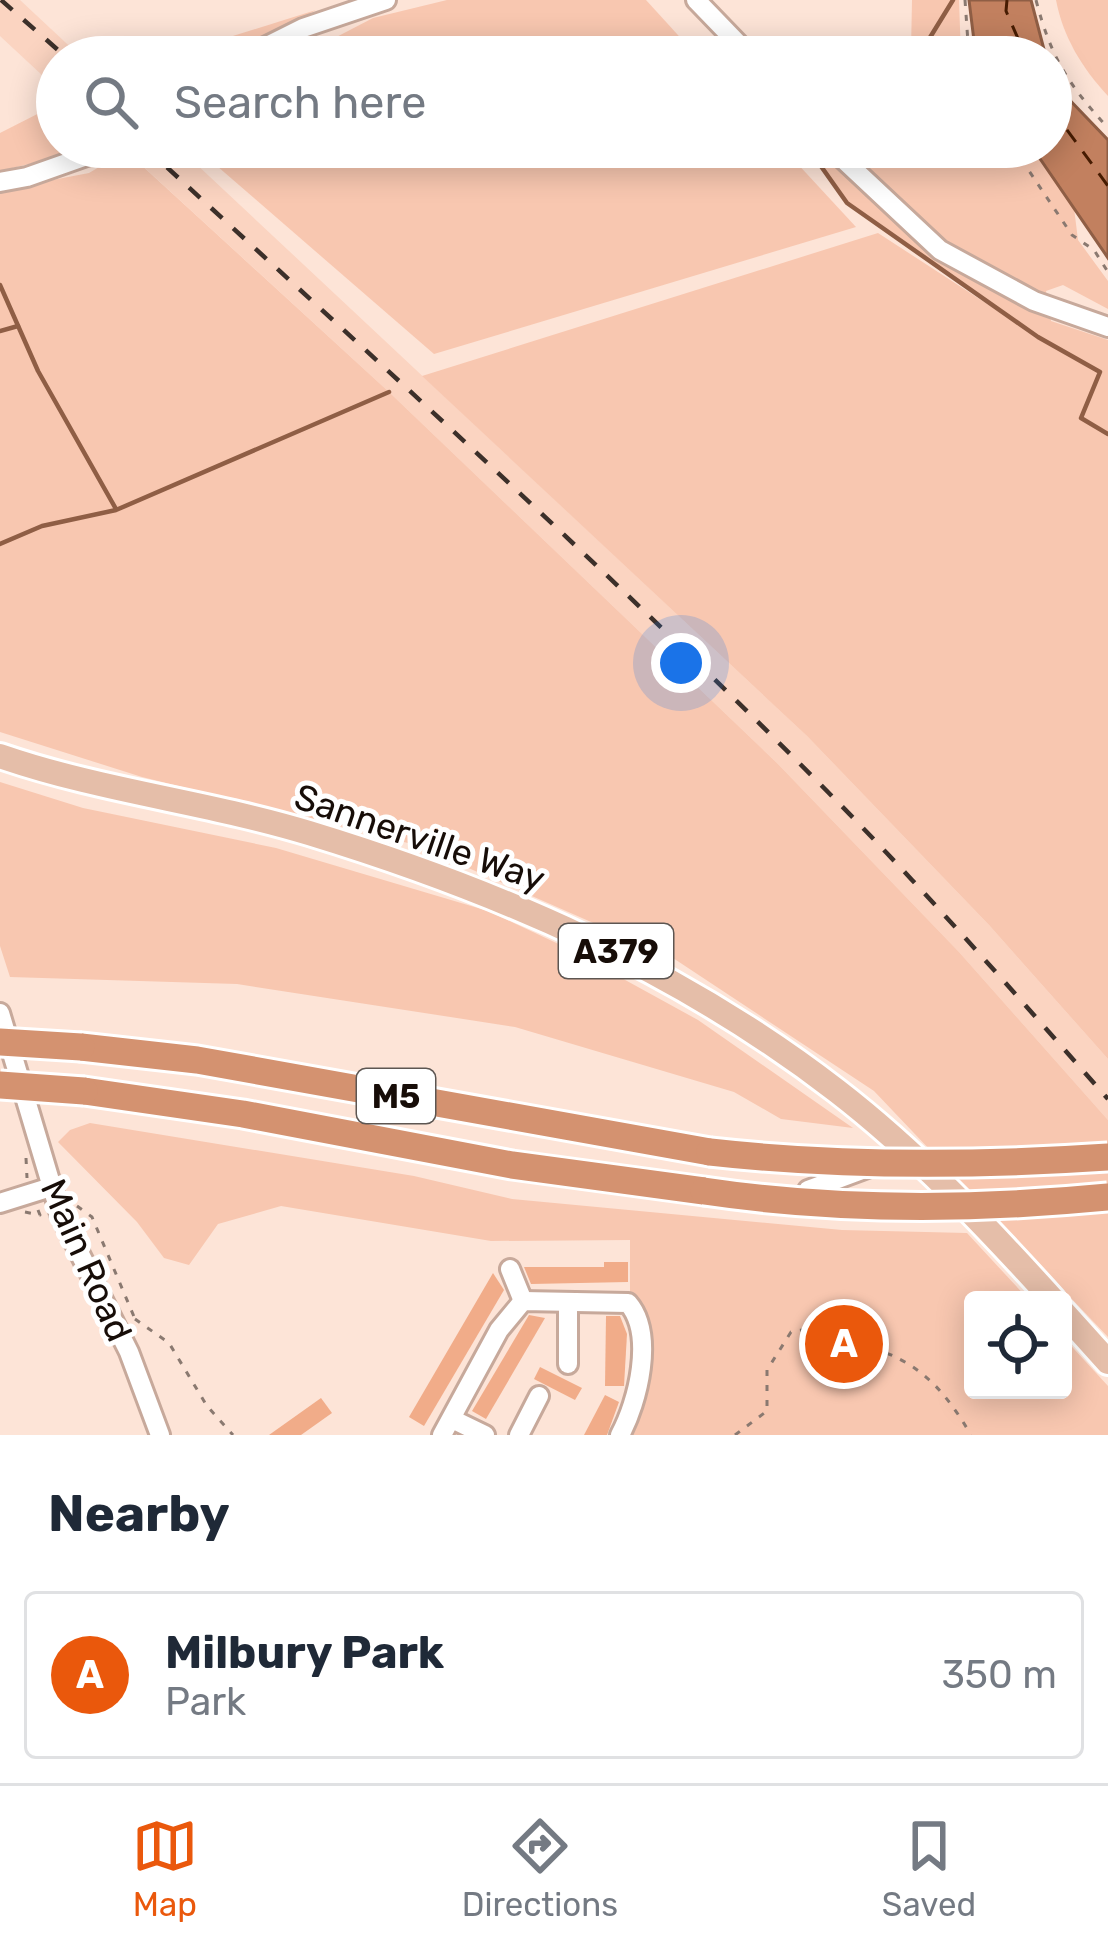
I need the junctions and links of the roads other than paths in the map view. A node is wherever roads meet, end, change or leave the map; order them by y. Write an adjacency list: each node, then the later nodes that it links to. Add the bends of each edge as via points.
1 (386, 0): 3 (street)
2 (696, 0): 4 (street)
3 (287, 36)
4 (731, 36)
5 (52, 168): 7 (street)
6 (852, 168): 8 (street, via 940,250 1034,301)
7 (0, 182)
8 (1108, 327)
9 (0, 756): 13 (main road, Sannerville Way / A379, via 305,832 538,914 725,1014 836,1090)
10 (0, 1013): 15 (street, Main Road)
11 (0, 1042): 14 (highway, M5, bridge, via 197,1060 710,1152 881,1166)
12 (0, 1085): 17 (highway, M5, bridge, via 243,1114 512,1165 785,1201 914,1207)
13 (908, 1154): 16 (street); 20 (main road, Sannerville Way / A379)
14 (1108, 1156)
15 (51, 1187): 18 (street); 28 (street, Main Road)
16 (808, 1190)
17 (1108, 1197)
18 (0, 1203)
19 (510, 1269): 21 (street)
20 (1043, 1291)
21 (524, 1301): 22 (street); 27 (street, via 499,1330)
22 (568, 1301): 25 (street); 31 (street, via 628,1303 638,1314 638,1395)
23 (1072, 1322): 24 (main road)
24 (1108, 1362)
25 (568, 1364)
26 (539, 1396): 30 (street)
27 (448, 1427): 29 (street)
28 (160, 1435)
29 (484, 1435)
30 (519, 1435)
31 (620, 1435)

